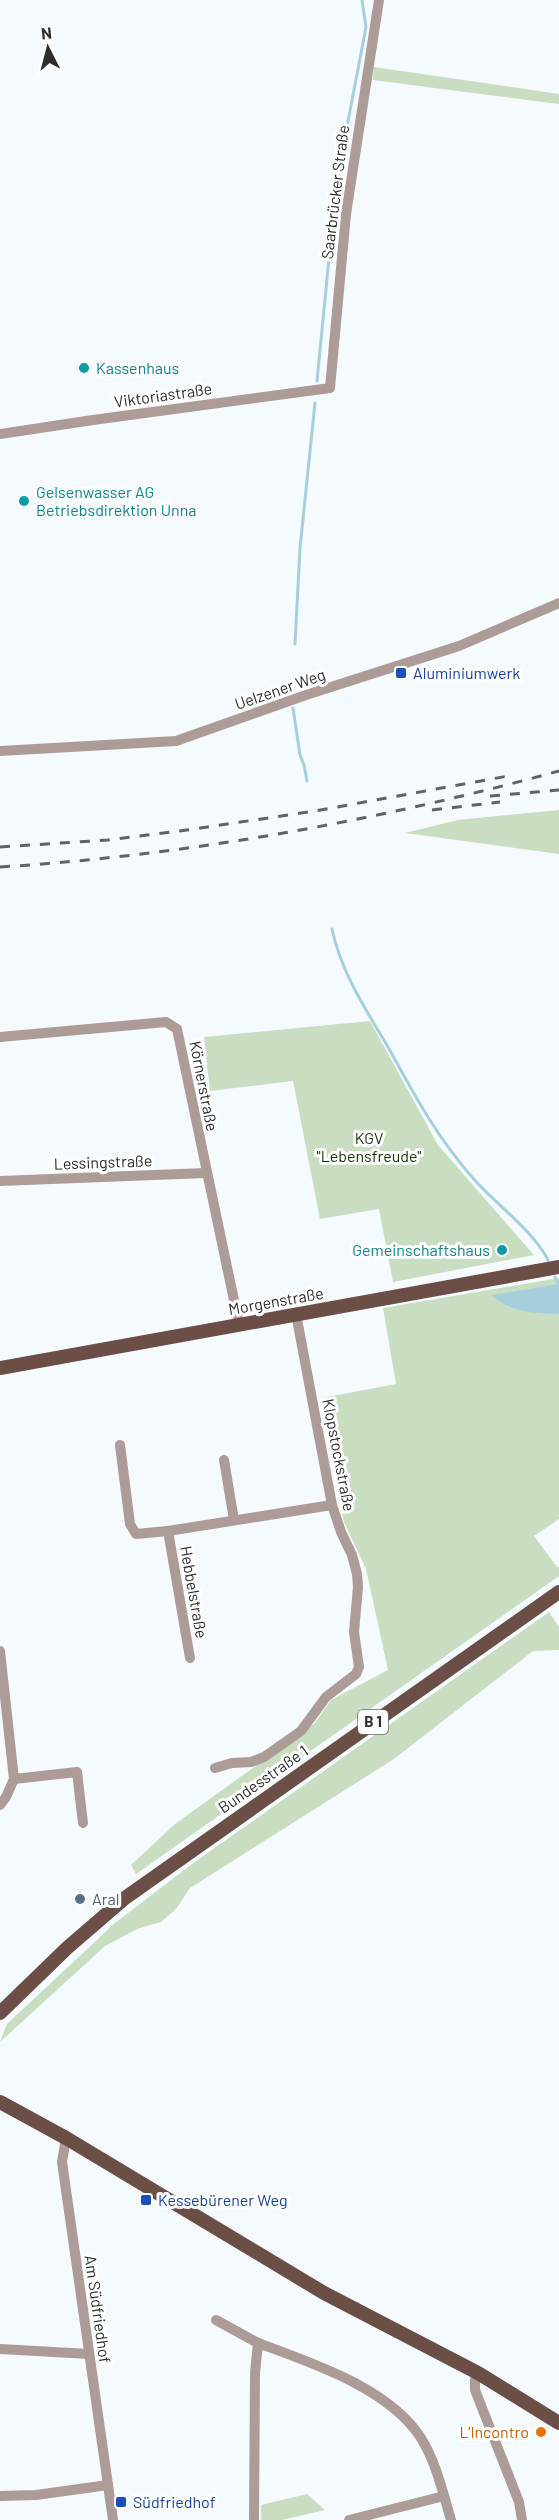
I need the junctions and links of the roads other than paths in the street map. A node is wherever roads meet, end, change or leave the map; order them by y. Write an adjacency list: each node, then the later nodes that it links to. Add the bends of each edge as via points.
1 (379, 0): 2 (street, Saarbrücker Straße, via 346,214)
2 (330, 388): 3 (street, Viktoriastraße)
3 (0, 434)
4 (559, 603): 5 (street, Uelzener Weg, via 459,646 176,741)
5 (0, 751)
6 (0, 1037): 7 (street, Körnerstraße, via 166,1022 177,1029)
7 (206, 1173): 8 (street, Lessingstraße); 11 (street, Körnerstraße)
8 (0, 1181)
9 (559, 1267): 10 (main road, Morgenstraße)
10 (297, 1314): 11 (main road, Morgenstraße); 15 (street, Klopstockstraße)
11 (239, 1324): 12 (main road, Morgenstraße)
12 (0, 1368)
13 (120, 1445): 17 (street, via 132,1530 142,1535)
14 (224, 1460): 16 (street)
15 (332, 1505): 16 (street); 22 (street, Klopstockstraße, via 357,1574 356,1674 326,1697 301,1731 264,1758)
16 (234, 1520): 17 (street)
17 (168, 1532): 20 (street, Hebbelstraße)
18 (559, 1592): 26 (main road, Bundesstraße 1 / B 1, via 125,1898)
19 (0, 1651): 21 (street)
20 (190, 1658)
21 (3, 1699): 23 (street)
22 (215, 1768)
23 (14, 1779): 24 (street); 25 (street, via 77,1772)
24 (0, 1806)
25 (83, 1823)
26 (0, 2013)
27 (0, 2102): 28 (main road)
28 (66, 2138): 32 (street, Am Südfriedhof, via 62,2162); 33 (main road, via 324,2293)
29 (216, 2320): 30 (street)
30 (258, 2343): 37 (street, via 306,2360 364,2388 389,2405 422,2439); 39 (street)
31 (0, 2349): 32 (street)
32 (89, 2354): 35 (street, Am Südfriedhof)
33 (478, 2373): 34 (main road); 42 (street, via 476,2390 519,2502)
34 (559, 2422)
35 (108, 2485): 36 (street); 38 (street, Am Südfriedhof)
36 (0, 2496)
37 (444, 2496): 40 (street); 41 (street)
38 (114, 2520)
39 (254, 2520)
40 (349, 2520)
41 (451, 2520)
42 (522, 2520)

